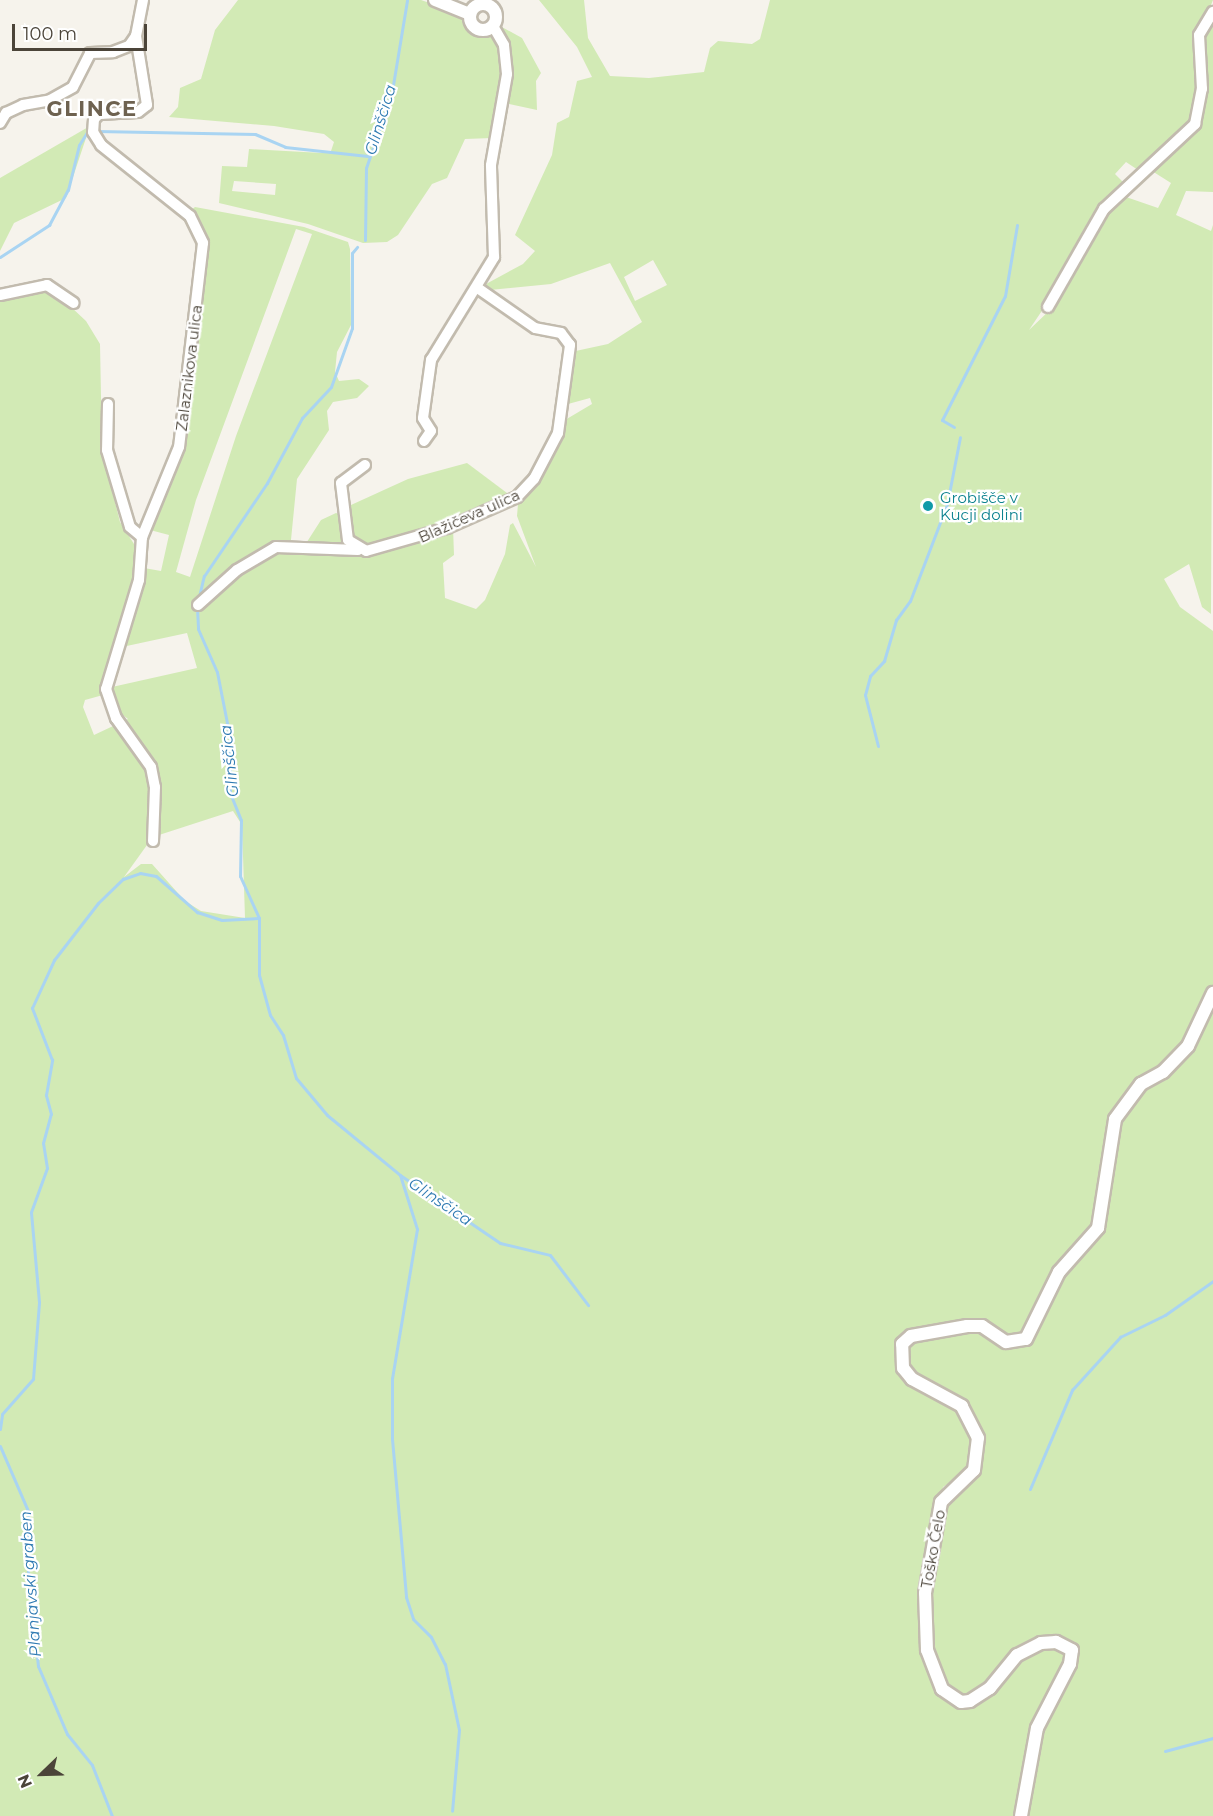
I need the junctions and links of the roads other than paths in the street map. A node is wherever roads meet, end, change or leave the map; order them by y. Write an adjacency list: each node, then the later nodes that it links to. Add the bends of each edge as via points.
1 (143, 0): 7 (street)
2 (435, 0): 5 (street)
3 (497, 4): 5 (street, via 481,3); 6 (street)
4 (1213, 12): 12 (street, via 1198,35 1202,89 1195,124 1104,209)
5 (470, 14): 6 (street, via 475,28)
6 (493, 26): 9 (street, via 504,45 507,75 491,165 494,257)
7 (136, 36): 8 (street, via 121,50 90,53 81,78 63,94); 16 (street, Zalaznikova ulica, via 147,105 138,112 99,114 93,132 101,145 185,211 203,243 179,447)
8 (2, 116)
9 (479, 289): 14 (street, via 431,360 423,418 431,431); 17 (street, Blažičeva ulica, via 504,303 524,322 568,339 558,433 534,479 517,497 418,539 379,550)
10 (0, 295): 11 (street, via 47,285)
11 (74, 303)
12 (1048, 307)
13 (108, 404): 16 (street, via 107,450 130,527)
14 (424, 441)
15 (366, 465): 17 (street, via 341,483 348,540)
16 (142, 537): 19 (street, Zalaznikova ulica, via 139,580 106,689 116,718 151,767)
17 (358, 550): 18 (street, via 276,547 237,570)
18 (198, 605)
19 (153, 841)
20 (1213, 993): 21 (street, Toško Čelo, via 1188,1046 1127,1099 1111,1133 1098,1228 1059,1272 1026,1339 1006,1342 982,1326 967,1326 911,1336 900,1353 903,1368 912,1379 962,1406 978,1438 975,1470 941,1502 925,1593 927,1650 942,1689 961,1702 970,1701 990,1688 1017,1655 1041,1642 1056,1642 1072,1650 1070,1664 1037,1728)
21 (1021, 1816)

